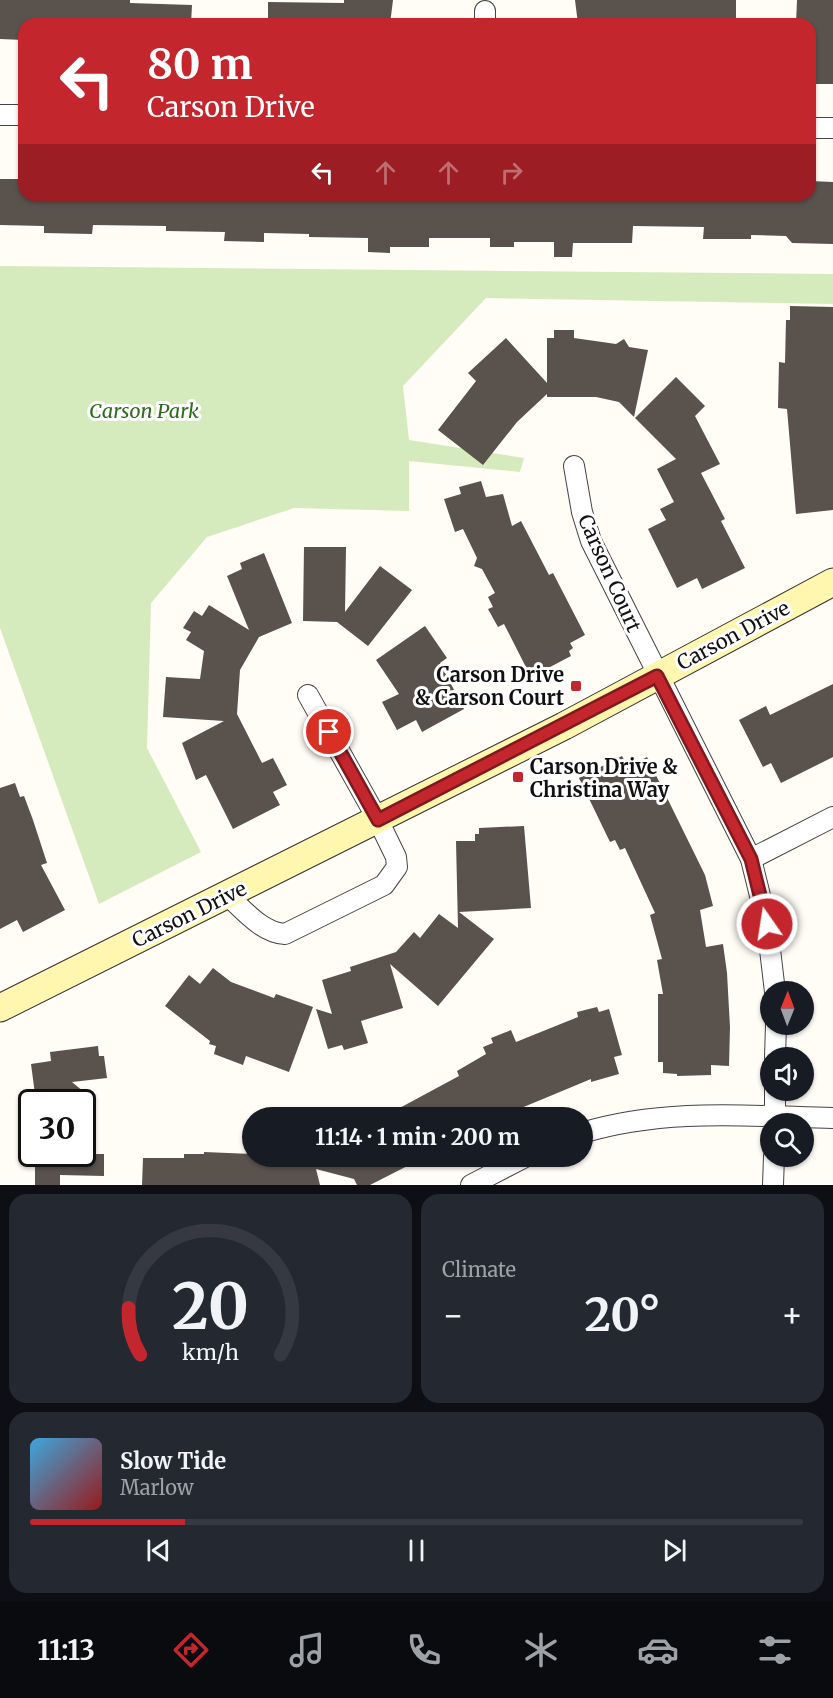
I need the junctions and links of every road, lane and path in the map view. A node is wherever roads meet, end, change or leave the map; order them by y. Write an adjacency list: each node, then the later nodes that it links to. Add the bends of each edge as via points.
1 (0, 115): 2 (street)
2 (18, 115)
3 (816, 128): 4 (street)
4 (833, 128)
5 (574, 466): 7 (street, Carson Court, via 591,541)
6 (833, 582): 7 (street, Carson Drive)
7 (657, 676): 10 (street, Carson Drive); 11 (street, Carson Court)
8 (308, 695): 10 (street)
9 (833, 817): 11 (street)
10 (378, 820): 12 (street, Carson Drive); 12 (street, via 396,857 393,876 384,885 293,932 275,934)
11 (751, 859): 13 (street, Carson Court, via 767,924)
12 (227, 895): 14 (street, Carson Drive)
13 (775, 981)
14 (0, 1008)
15 (833, 1118): 17 (street)
16 (760, 1119): 18 (street, via 673,1116)
17 (814, 1119)
18 (593, 1130)
19 (506, 1167): 21 (street)
20 (774, 1167): 22 (street)
21 (471, 1185)
22 (773, 1185)

